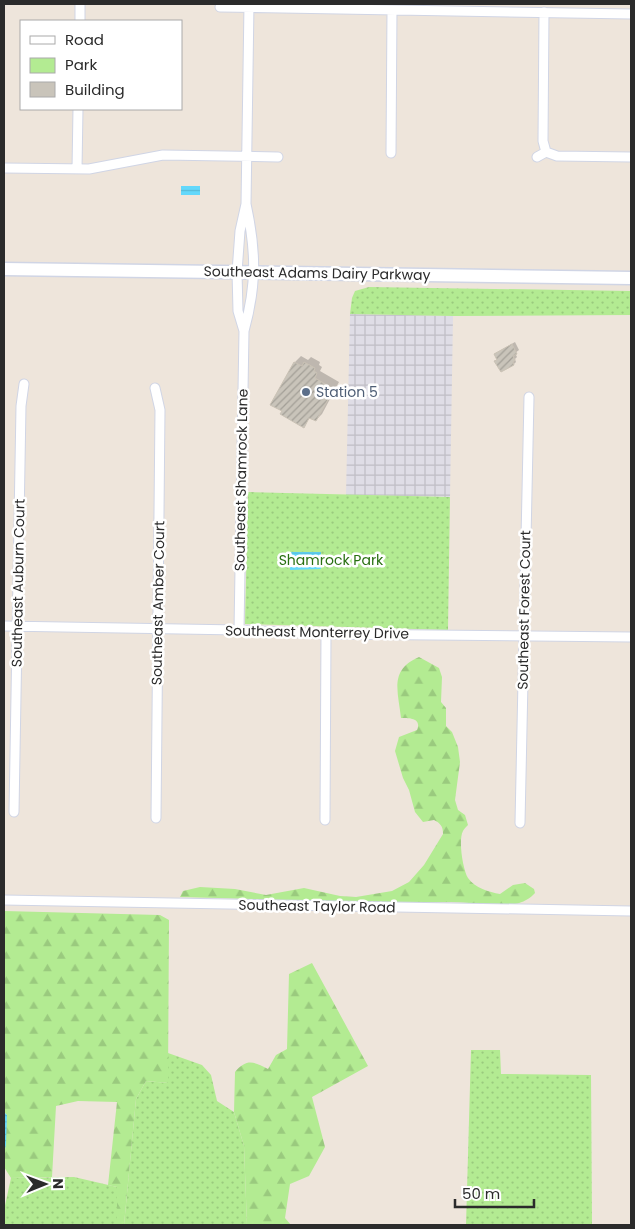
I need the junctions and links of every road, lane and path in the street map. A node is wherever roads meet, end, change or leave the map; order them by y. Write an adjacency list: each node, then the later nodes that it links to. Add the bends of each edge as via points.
1 (80, 4): 7 (street)
2 (249, 6): 3 (street); 4 (street); 11 (street, Southeast Shamrock Lane)
3 (220, 7)
4 (392, 10): 5 (street); 10 (street)
5 (544, 12): 6 (street); 9 (street, via 543,141)
6 (631, 14)
7 (80, 20)
8 (78, 110): 16 (street)
9 (546, 152): 13 (street); 14 (street, via 557,156)
10 (390, 153)
11 (248, 156): 12 (street); 16 (street, via 163,155); 17 (street, Southeast Shamrock Lane)
12 (278, 157)
13 (538, 157)
14 (631, 157)
15 (4, 168): 16 (street)
16 (77, 169)
17 (246, 204): 19 (street, Southeast Shamrock Lane); 20 (street, Southeast Shamrock Lane, via 253,235)
18 (4, 269): 19 (main road, Southeast Adams Dairy Parkway)
19 (237, 272): 20 (main road, Southeast Adams Dairy Parkway); 22 (street, Southeast Shamrock Lane, via 238,311)
20 (255, 272): 21 (main road, Southeast Adams Dairy Parkway); 22 (street, Southeast Shamrock Lane)
21 (631, 278)
22 (244, 331): 29 (street, Southeast Shamrock Lane)
23 (24, 384): 27 (street, Southeast Auburn Court)
24 (155, 388): 28 (street, Southeast Amber Court, via 160,410)
25 (529, 398): 31 (street, Southeast Forest Court)
26 (4, 626): 27 (street, Southeast Monterrey Drive)
27 (17, 626): 28 (street, Southeast Monterrey Drive); 33 (street, Southeast Auburn Court)
28 (158, 629): 29 (street, Southeast Monterrey Drive); 34 (street, Southeast Amber Court)
29 (238, 630): 30 (street, Southeast Monterrey Drive)
30 (326, 634): 31 (street, Southeast Monterrey Drive); 35 (street)
31 (524, 635): 32 (street, Southeast Monterrey Drive); 36 (street, Southeast Forest Court)
32 (631, 638)
33 (14, 812)
34 (156, 818)
35 (325, 820)
36 (520, 823)
37 (4, 900): 38 (street, Southeast Taylor Road)
38 (631, 911)

